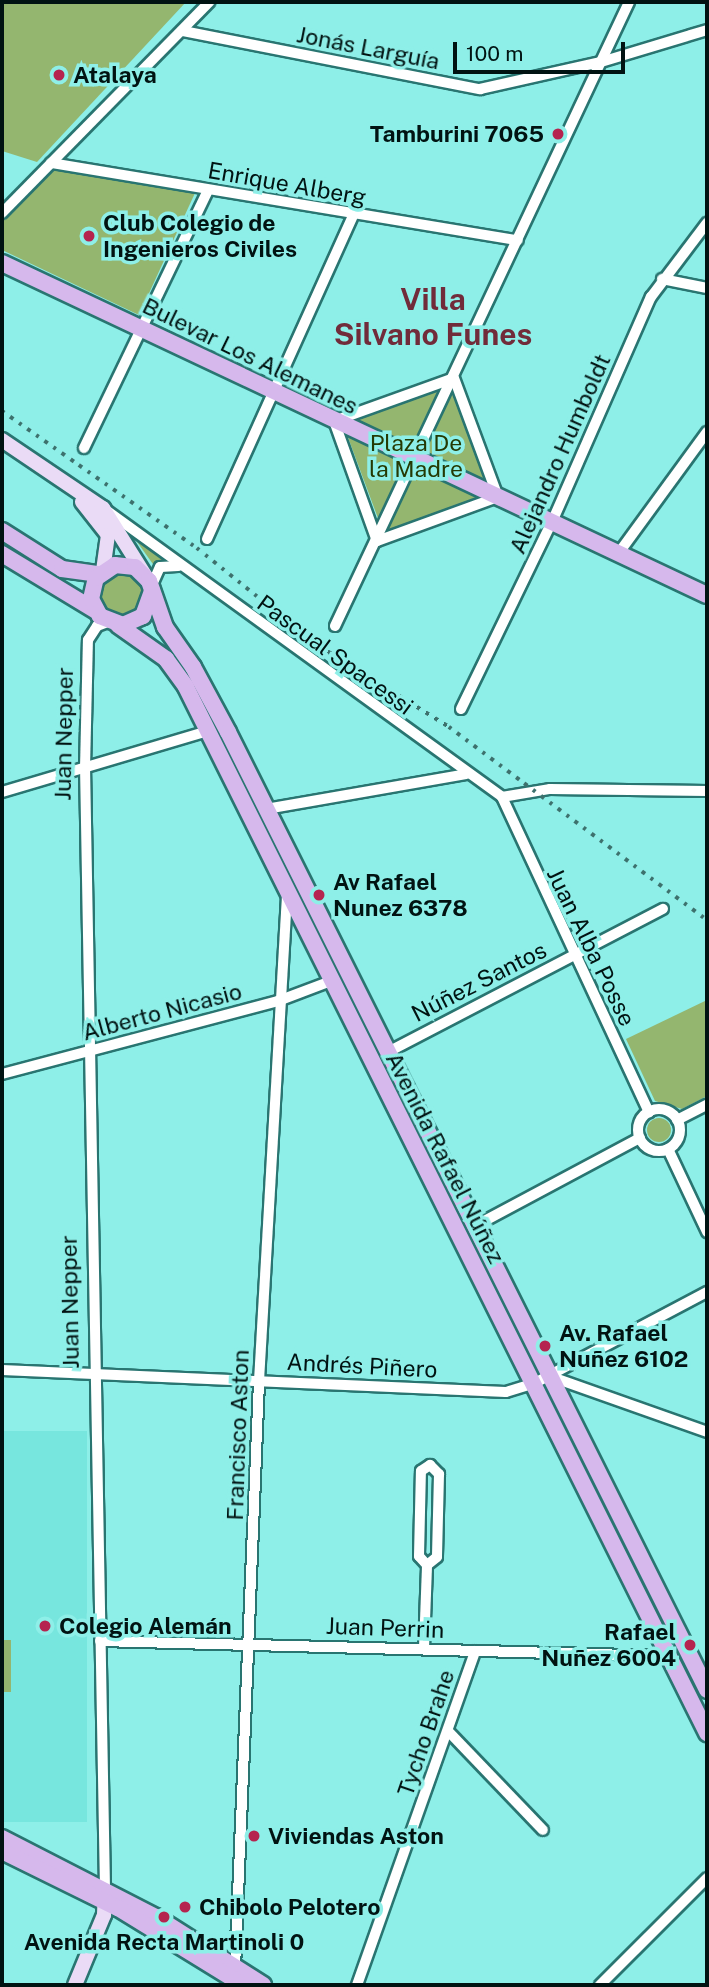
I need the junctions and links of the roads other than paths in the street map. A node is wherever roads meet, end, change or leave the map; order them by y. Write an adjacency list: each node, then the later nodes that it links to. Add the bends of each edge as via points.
1 (209, 2): 4 (street)
2 (629, 2): 5 (street)
3 (707, 30): 5 (street, Jonás Larguía)
4 (183, 31): 5 (street, Jonás Larguía, via 480,89); 6 (street)
5 (601, 62): 11 (street)
6 (51, 163): 7 (street, Enrique Alberg); 8 (street)
7 (208, 190): 9 (street, Enrique Alberg); 15 (street)
8 (2, 213)
9 (354, 215): 11 (street, Enrique Alberg); 17 (street)
10 (707, 223): 13 (street, Alejandro Humboldt)
11 (518, 240): 16 (street)
12 (2, 263): 15 (main road, Bulevar Los Alemanes)
13 (662, 279): 14 (street); 26 (street, Alejandro Humboldt)
14 (707, 288)
15 (143, 329): 17 (main road, Bulevar Los Alemanes); 21 (street)
16 (454, 378): 18 (street); 22 (street); 24 (street)
17 (274, 391): 18 (main road, Bulevar Los Alemanes); 28 (street)
18 (334, 421): 22 (main road, Bulevar Los Alemanes); 29 (street)
19 (707, 432): 31 (street)
20 (2, 440): 23 (main road, Avenida Rafael Núñez)
21 (84, 447)
22 (415, 460): 24 (main road, Bulevar Los Alemanes); 29 (street)
23 (72, 491): 25 (main road, Avenida Rafael Núñez); 33 (main road, Avenida Rafael Núñez, via 105,528 109,542)
24 (498, 497): 26 (main road, Bulevar Los Alemanes); 29 (street)
25 (103, 508): 32 (street, Pascual Spacessi); 34 (main road, Avenida Rafael Núñez)
26 (552, 522): 31 (main road, Bulevar Los Alemanes); 38 (street, Alejandro Humboldt)
27 (2, 530): 33 (main road, via 62,569)
28 (207, 539)
29 (377, 541): 37 (street)
30 (2, 554): 36 (main road)
31 (618, 554): 35 (main road, Bulevar Los Alemanes)
32 (181, 567): 34 (street, via 163,566); 41 (street, Pascual Spacessi)
33 (101, 572): 34 (main road, via 122,564); 36 (main road, Avenida Rafael Núñez, via 91,592)
34 (149, 584): 36 (main road, via 144,616); 45 (main road, Avenida Rafael Núñez, via 165,627 199,677)
35 (707, 595)
36 (107, 619): 39 (main road, Avenida Rafael Núñez, via 172,665); 40 (street, Juan Nepper, via 88,640)
37 (335, 626)
38 (461, 709)
39 (208, 731): 40 (street); 46 (main road, Avenida Rafael Núñez)
40 (85, 769): 43 (street); 52 (street, Juan Nepper)
41 (466, 774): 44 (street, Pascual Spacessi); 45 (street)
42 (707, 791): 44 (street, via 559,789)
43 (2, 792)
44 (502, 797): 48 (street, Juan Alba Posse)
45 (266, 809): 53 (main road, Avenida Rafael Núñez)
46 (287, 893): 49 (main road, Avenida Rafael Núñez); 51 (street, Francisco Aston)
47 (663, 909): 48 (street, Núñez Santos)
48 (573, 956): 53 (street, Núñez Santos); 56 (street, Juan Alba Posse)
49 (320, 959): 50 (main road, Avenida Rafael Núñez); 53 (main road, via 331,970 369,1046 376,1052)
50 (331, 981): 51 (street, Alberto Nicasio); 63 (main road, Avenida Rafael Núñez)
51 (278, 1001): 52 (street, Alberto Nicasio); 67 (street, Francisco Aston)
52 (89, 1051): 54 (street, Alberto Nicasio); 65 (street, Juan Nepper)
53 (388, 1052): 60 (main road, Avenida Rafael Núñez)
54 (2, 1074)
55 (707, 1105): 57 (street)
56 (649, 1112): 57 (street, via 664,1110); 58 (street, via 641,1121)
57 (677, 1120): 59 (street, via 680,1134)
58 (640, 1138): 59 (street, via 652,1150); 60 (street)
59 (668, 1149): 61 (street)
60 (475, 1226): 66 (main road, Avenida Rafael Núñez)
61 (707, 1231)
62 (707, 1292): 66 (street, Andrés Piñero)
63 (514, 1345): 66 (main road, via 525,1348 538,1373); 68 (main road, Avenida Rafael Núñez)
64 (2, 1370): 65 (street, Andrés Piñero)
65 (94, 1373): 67 (street, Andrés Piñero); 72 (street, Juan Nepper)
66 (549, 1375): 68 (street, Andrés Piñero); 69 (main road, Avenida Rafael Núñez); 70 (street)
67 (259, 1381): 68 (street, Andrés Piñero, via 506,1392); 73 (street, Francisco Aston)
68 (533, 1384): 69 (main road, via 544,1386 561,1414); 76 (main road, Avenida Rafael Núñez)
69 (570, 1416): 77 (main road, Avenida Rafael Núñez)
70 (707, 1432)
71 (427, 1565): 71 (street, via 437,1557 438,1529 439,1474 430,1465 421,1471 419,1556); 74 (street)
72 (100, 1641): 73 (street, Juan Perrin); 84 (street, Juan Nepper)
73 (249, 1644): 74 (street, Juan Perrin); 85 (street, Francisco Aston)
74 (424, 1648): 75 (street, Juan Perrin)
75 (475, 1651): 76 (street, Juan Perrin); 78 (street, Tycho Brahe)
76 (670, 1656): 79 (main road, Avenida Rafael Núñez)
77 (707, 1690)
78 (448, 1731): 80 (street); 88 (street, Tycho Brahe)
79 (707, 1733)
80 (544, 1830)
81 (2, 1838): 84 (main road)
82 (2, 1851): 84 (main road)
83 (707, 1878): 89 (street)
84 (105, 1895): 85 (main road); 86 (main road, Juan Nepper)
85 (237, 1977): 87 (main road)
86 (75, 1985)
87 (263, 1985)
88 (357, 1985)
89 (600, 1985)

